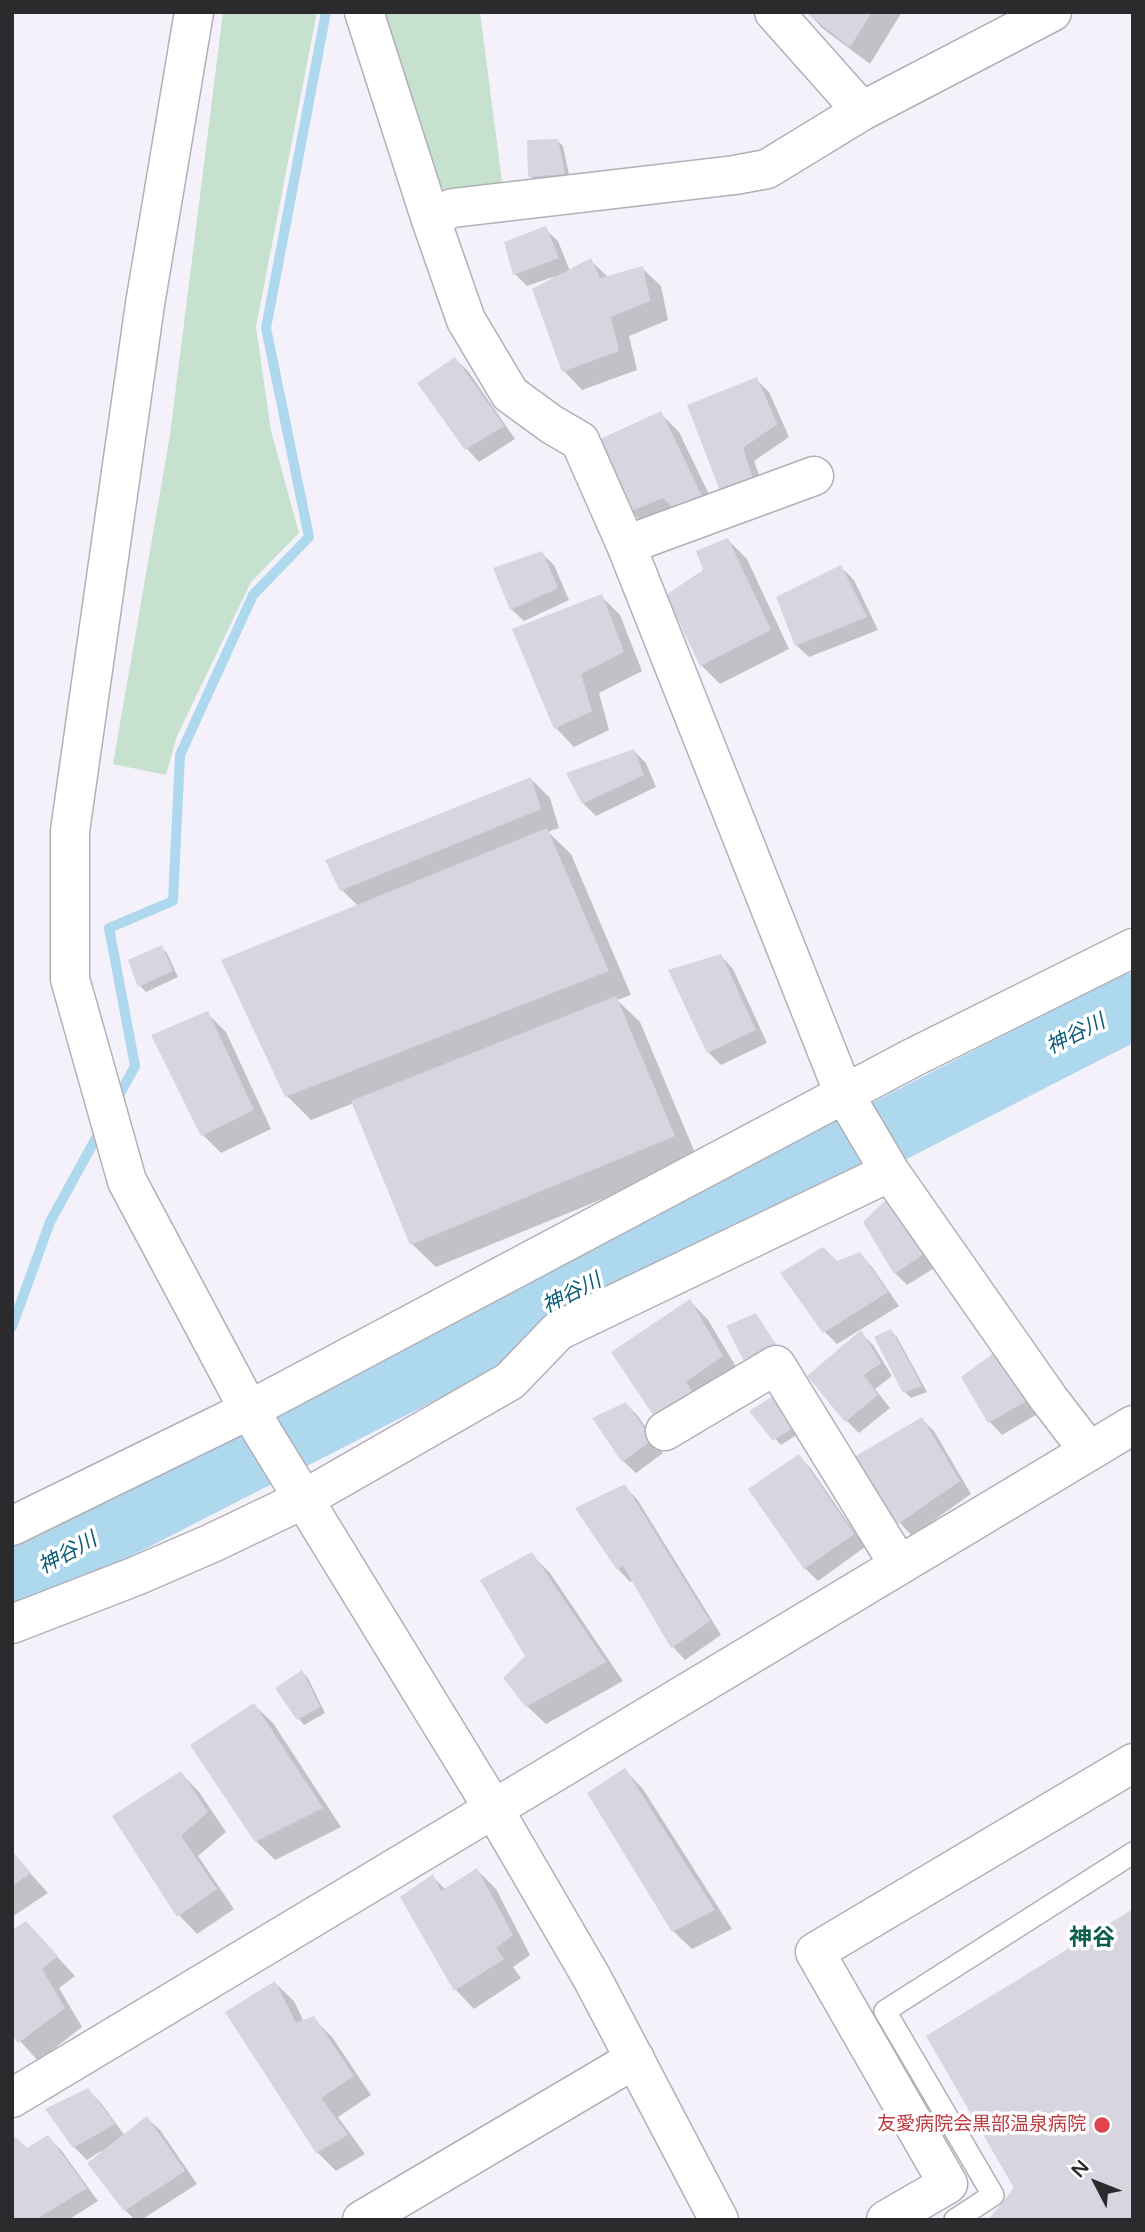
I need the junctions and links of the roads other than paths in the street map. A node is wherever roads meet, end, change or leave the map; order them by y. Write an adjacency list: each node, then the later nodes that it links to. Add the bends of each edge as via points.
1 (194, 12): 12 (street, via 145,304 70,831 70,979 127,1181)
2 (364, 12): 6 (street)
3 (774, 12): 5 (street)
4 (1052, 12): 5 (street)
5 (862, 111): 6 (street, via 767,169 453,208)
6 (430, 217): 8 (street, via 466,320 510,394 580,440)
7 (814, 476): 8 (street)
8 (626, 545): 10 (street)
9 (1133, 948): 10 (street)
10 (844, 1094): 11 (street); 12 (street)
11 (890, 1172): 15 (street); 16 (street, via 558,1331 510,1381)
12 (248, 1410): 16 (street); 17 (street)
13 (1133, 1425): 15 (street)
14 (665, 1431): 18 (street, via 776,1365)
15 (1089, 1451): 18 (street)
16 (301, 1494): 19 (street, via 212,1543); 21 (street)
17 (12, 1526)
18 (899, 1565): 21 (street)
19 (12, 1624)
20 (1133, 1763): 27 (street, via 815,1952 948,2184)
21 (493, 1808): 23 (street); 24 (street)
22 (1133, 1853): 28 (lane, via 885,2011 993,2196)
23 (635, 2059): 25 (street); 26 (street)
24 (12, 2098)
25 (362, 2220)
26 (719, 2220)
27 (886, 2220)
28 (955, 2220)

